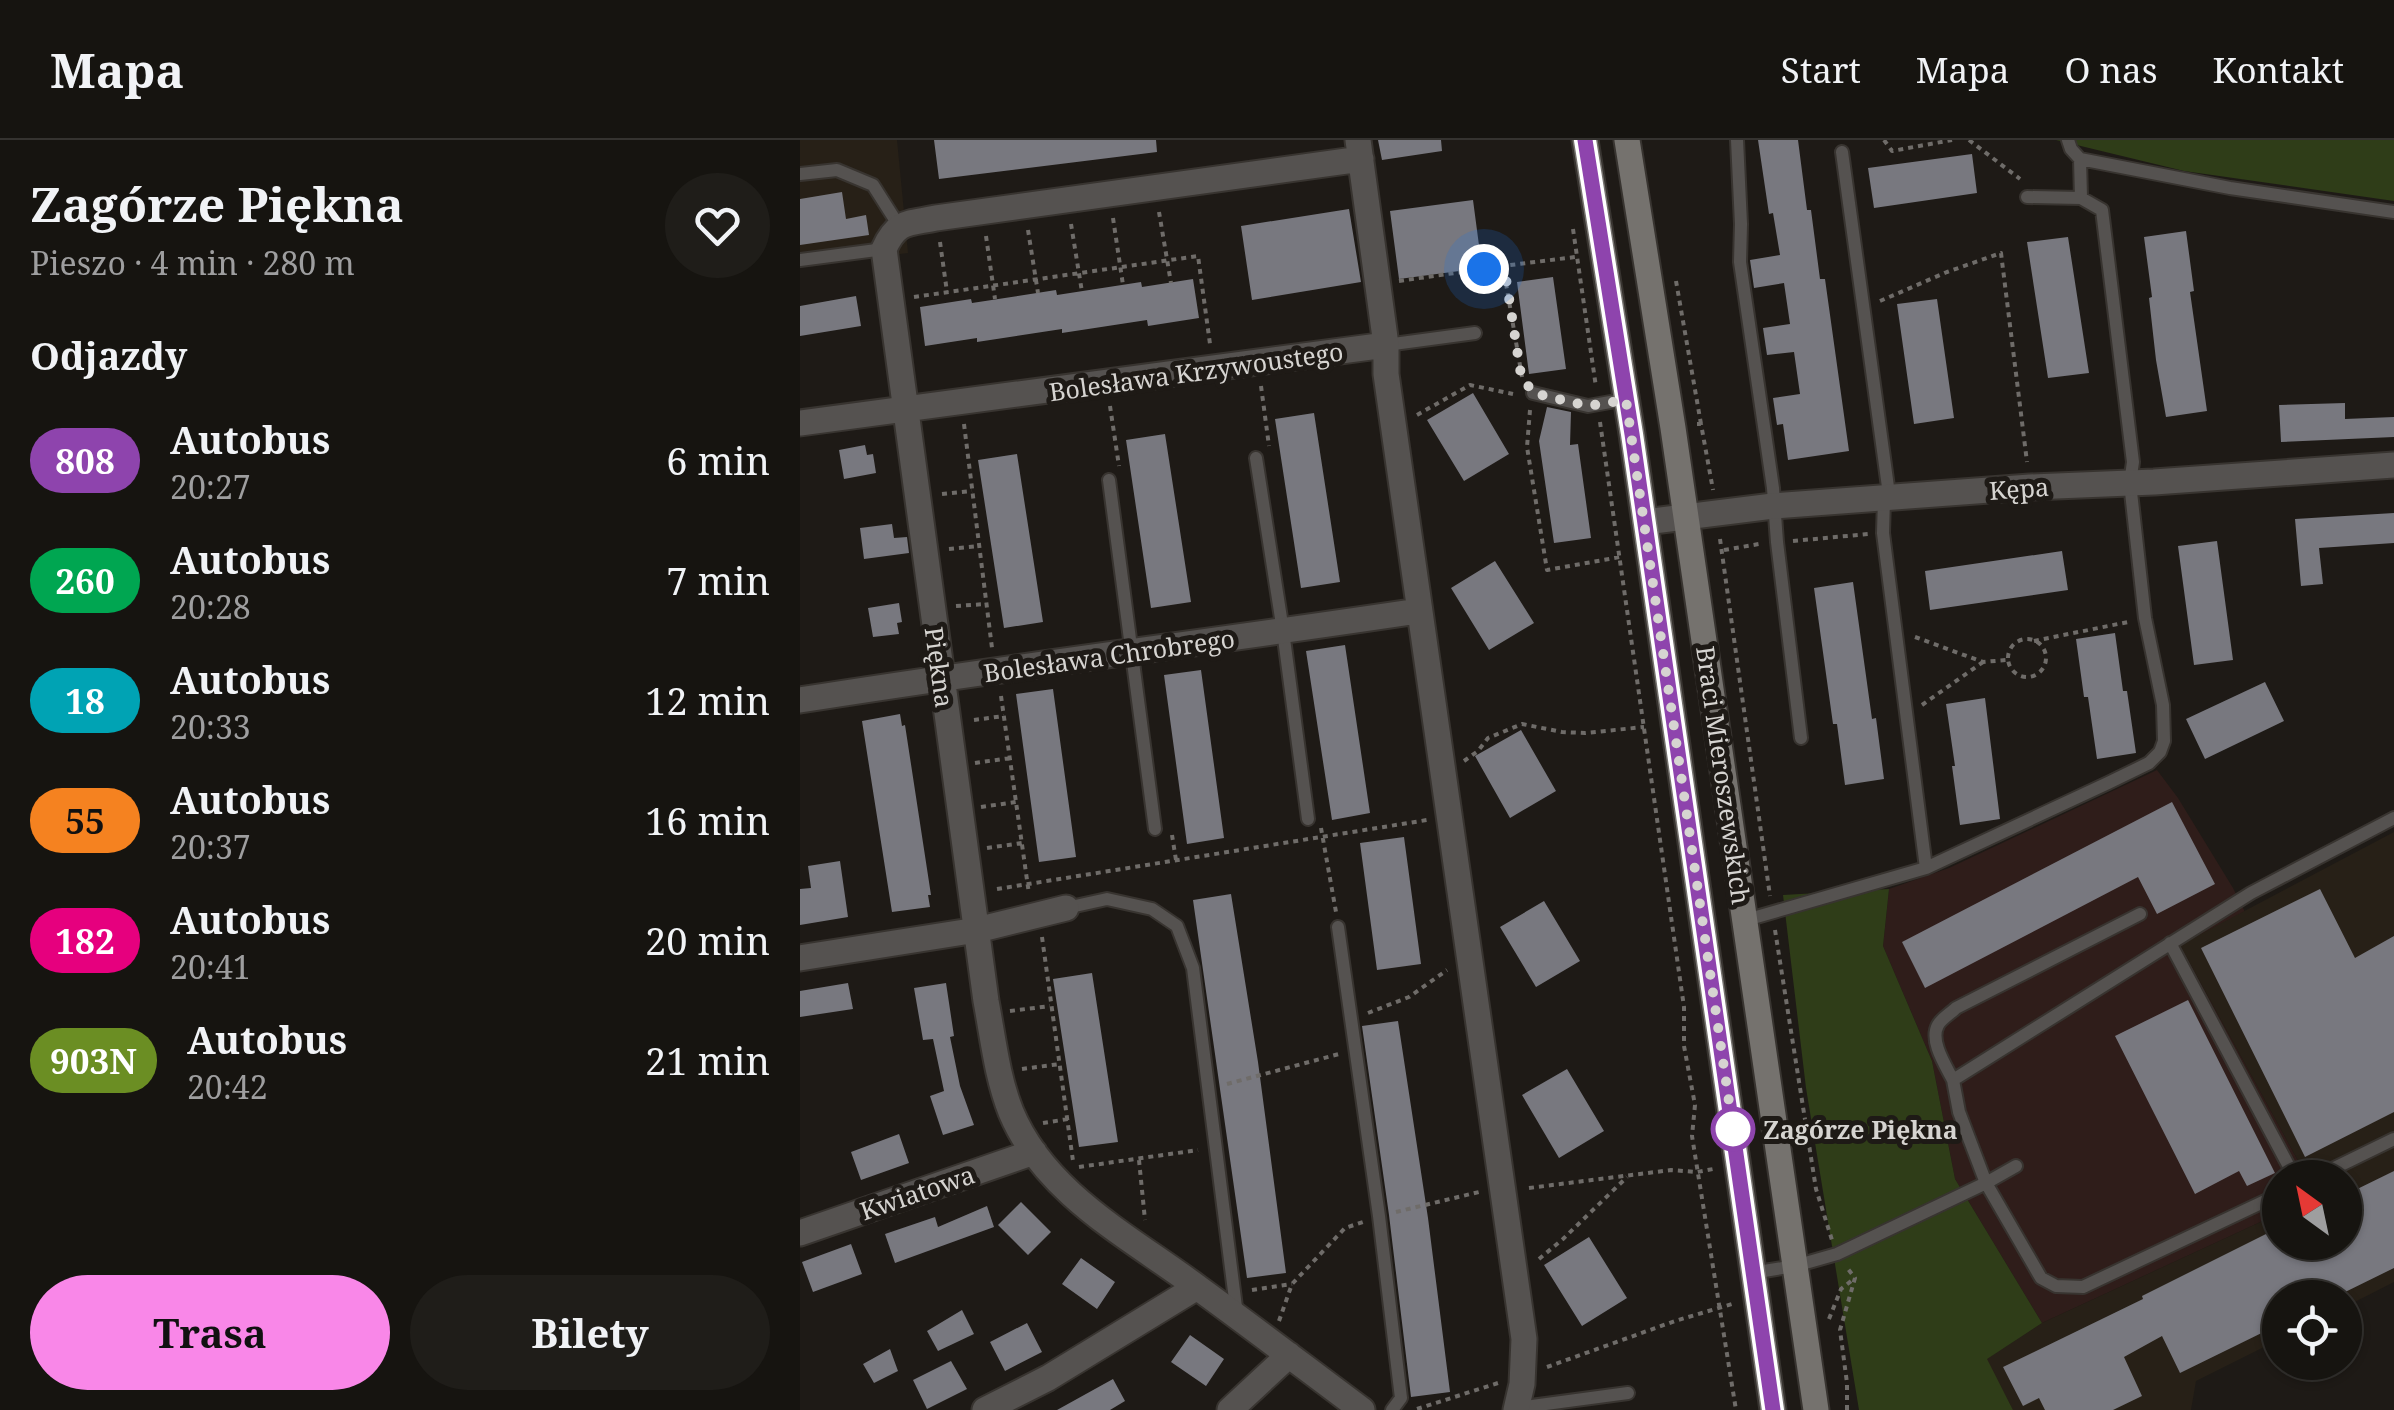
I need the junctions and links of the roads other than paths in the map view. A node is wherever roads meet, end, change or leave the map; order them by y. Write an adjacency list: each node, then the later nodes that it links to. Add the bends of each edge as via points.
1 (1585, 140): 18 (main road, Braci Mieroszewskich)
2 (1627, 140): 27 (main road, Braci Mieroszewskich)
3 (1736, 140): 26 (lane, via 1740,262)
4 (2068, 140): 7 (lane)
5 (1359, 149): 12 (street); 16 (street)
6 (1842, 152): 25 (lane, via 1888,486)
7 (2080, 159): 10 (lane); 11 (lane)
8 (800, 174): 12 (lane, via 837,170 873,184)
9 (2027, 197): 10 (lane)
10 (2081, 198): 24 (lane, via 2102,210 2133,462)
11 (2394, 212)
12 (899, 226): 13 (street)
13 (884, 249): 14 (lane); 19 (street, Piękna)
14 (800, 260)
15 (1475, 333): 16 (lane)
16 (1386, 346): 19 (street, Bolesława Krzywoustego); 29 (street)
17 (1532, 396): 18 (lane, via 1588,406)
18 (1626, 400): 28 (main road, Braci Mieroszewskich)
19 (906, 410): 20 (street, Bolesława Krzywoustego); 32 (street, Piękna)
20 (800, 423)
21 (1256, 458): 30 (lane)
22 (2394, 465): 24 (street, Kępa)
23 (1109, 480): 31 (lane)
24 (2130, 483): 25 (street, Kępa); 38 (lane, via 2163,706 2160,752)
25 (1884, 499): 26 (street, Kępa); 38 (lane)
26 (1773, 506): 27 (street, Kępa); 34 (lane)
27 (1686, 516): 28 (street, Kępa); 41 (main road, Braci Mieroszewskich)
28 (1645, 522): 56 (main road, Braci Mieroszewskich)
29 (1418, 610): 30 (street, Bolesława Chrobrego); 61 (street, via 1524,1339)
30 (1283, 631): 31 (street, Bolesława Chrobrego); 36 (lane)
31 (1132, 650): 32 (street, Bolesława Chrobrego); 37 (lane)
32 (941, 678): 33 (street, Bolesława Chrobrego); 43 (street, Piękna)
33 (800, 700)
34 (1802, 738)
35 (2394, 818): 44 (lane)
36 (1308, 819)
37 (1156, 830)
38 (1926, 868): 41 (lane)
39 (1066, 908): 43 (street); 58 (lane, via 1107,900 1152,909 1177,926 1193,968)
40 (2140, 914): 46 (lane, via 1956,1008 1936,1035)
41 (1746, 920): 55 (main road, Braci Mieroszewskich)
42 (1338, 927): 65 (lane, via 1400,1398)
43 (978, 930): 45 (street); 48 (street, Piękna, via 998,1069)
44 (2170, 943): 46 (lane); 49 (lane)
45 (800, 958)
46 (1952, 1080): 52 (lane)
47 (2394, 1140): 50 (lane)
48 (1034, 1152): 54 (street, Kwiatowa); 57 (street, Piękna, via 1104,1222)
49 (2285, 1160)
50 (2352, 1160)
51 (2016, 1166): 52 (lane)
52 (1986, 1183): 53 (lane, via 2041,1278 2056,1286 2082,1286); 55 (lane, via 1836,1254)
53 (2262, 1202)
54 (800, 1233)
55 (1795, 1266): 56 (lane); 67 (main road, Braci Mieroszewskich)
56 (1752, 1273): 66 (main road, Braci Mieroszewskich)
57 (1197, 1286): 58 (street, Piękna); 62 (street)
58 (1237, 1317): 59 (street, Piękna)
59 (1289, 1355): 63 (street); 64 (street, Piękna)
60 (1628, 1393): 61 (lane)
61 (1516, 1409)
62 (985, 1410)
63 (1230, 1410)
64 (1362, 1410)
65 (1392, 1410)
66 (1773, 1410)
67 (1816, 1410)

